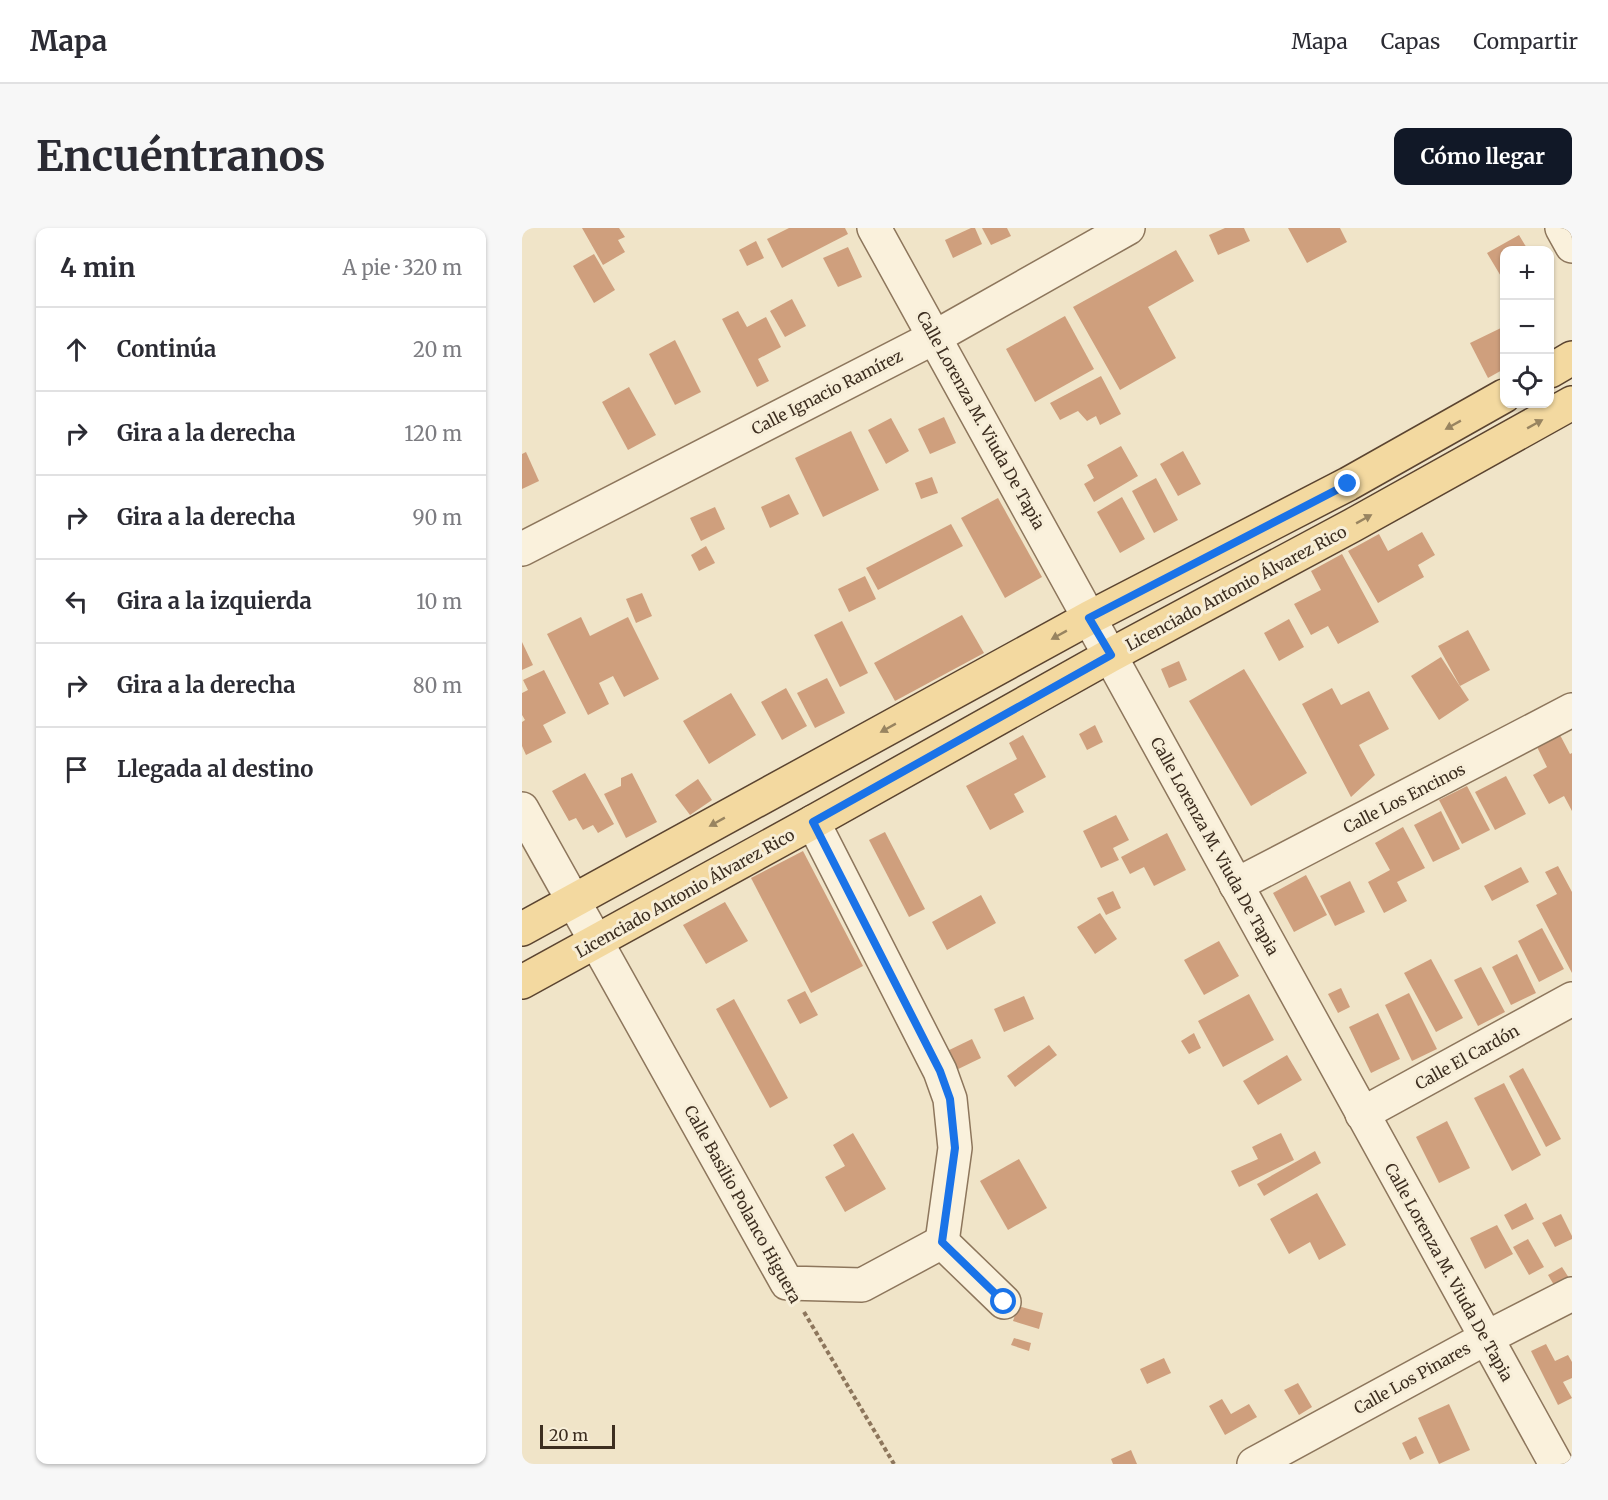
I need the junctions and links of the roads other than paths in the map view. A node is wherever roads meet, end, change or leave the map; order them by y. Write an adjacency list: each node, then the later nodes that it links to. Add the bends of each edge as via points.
1 (874, 228): 5 (street, Calle Lorenza M. Viuda De Tapia)
2 (1128, 228): 5 (street, Calle Ignacio Ramírez)
3 (1562, 228): 4 (street)
4 (1572, 246)
5 (935, 337): 10 (street, Calle Ignacio Ramírez); 11 (street, Calle Lorenza M. Viuda De Tapia)
6 (1572, 358): 7 (main road)
7 (1554, 369)
8 (1500, 398): 11 (main road, one-way to 11, via 1348,484)
9 (1572, 403): 12 (main road, Licenciado Antonio Álvarez Rico, one-way to 9)
10 (522, 549)
11 (1089, 618): 12 (street, Calle Lorenza M. Viuda De Tapia); 17 (main road, one-way to 17)
12 (1111, 655): 15 (main road, Licenciado Antonio Álvarez Rico); 16 (street, Calle Lorenza M. Viuda De Tapia)
13 (1572, 710): 16 (street, Calle Los Encinos)
14 (522, 809): 17 (street)
15 (813, 822): 19 (main road, Licenciado Antonio Álvarez Rico); 23 (street, via 940,1071 950,1099 955,1148)
16 (1236, 885): 22 (street, Calle Lorenza M. Viuda De Tapia)
17 (573, 900): 18 (main road); 19 (street, Calle Basilio Polanco Higuera)
18 (522, 929)
19 (597, 941): 20 (main road, Licenciado Antonio Álvarez Rico); 23 (street, Calle Basilio Polanco Higuera, via 786,1283 862,1285)
20 (522, 982)
21 (1572, 999): 22 (street, Calle El Cardón)
22 (1362, 1114): 26 (street, Calle Lorenza M. Viuda De Tapia)
23 (942, 1242): 25 (street)
24 (1572, 1294): 26 (street, Calle Los Pinares)
25 (1004, 1302)
26 (1486, 1338): 27 (street, Calle Los Pinares); 28 (street, Calle Lorenza M. Viuda De Tapia)
27 (1254, 1464)
28 (1557, 1464)

